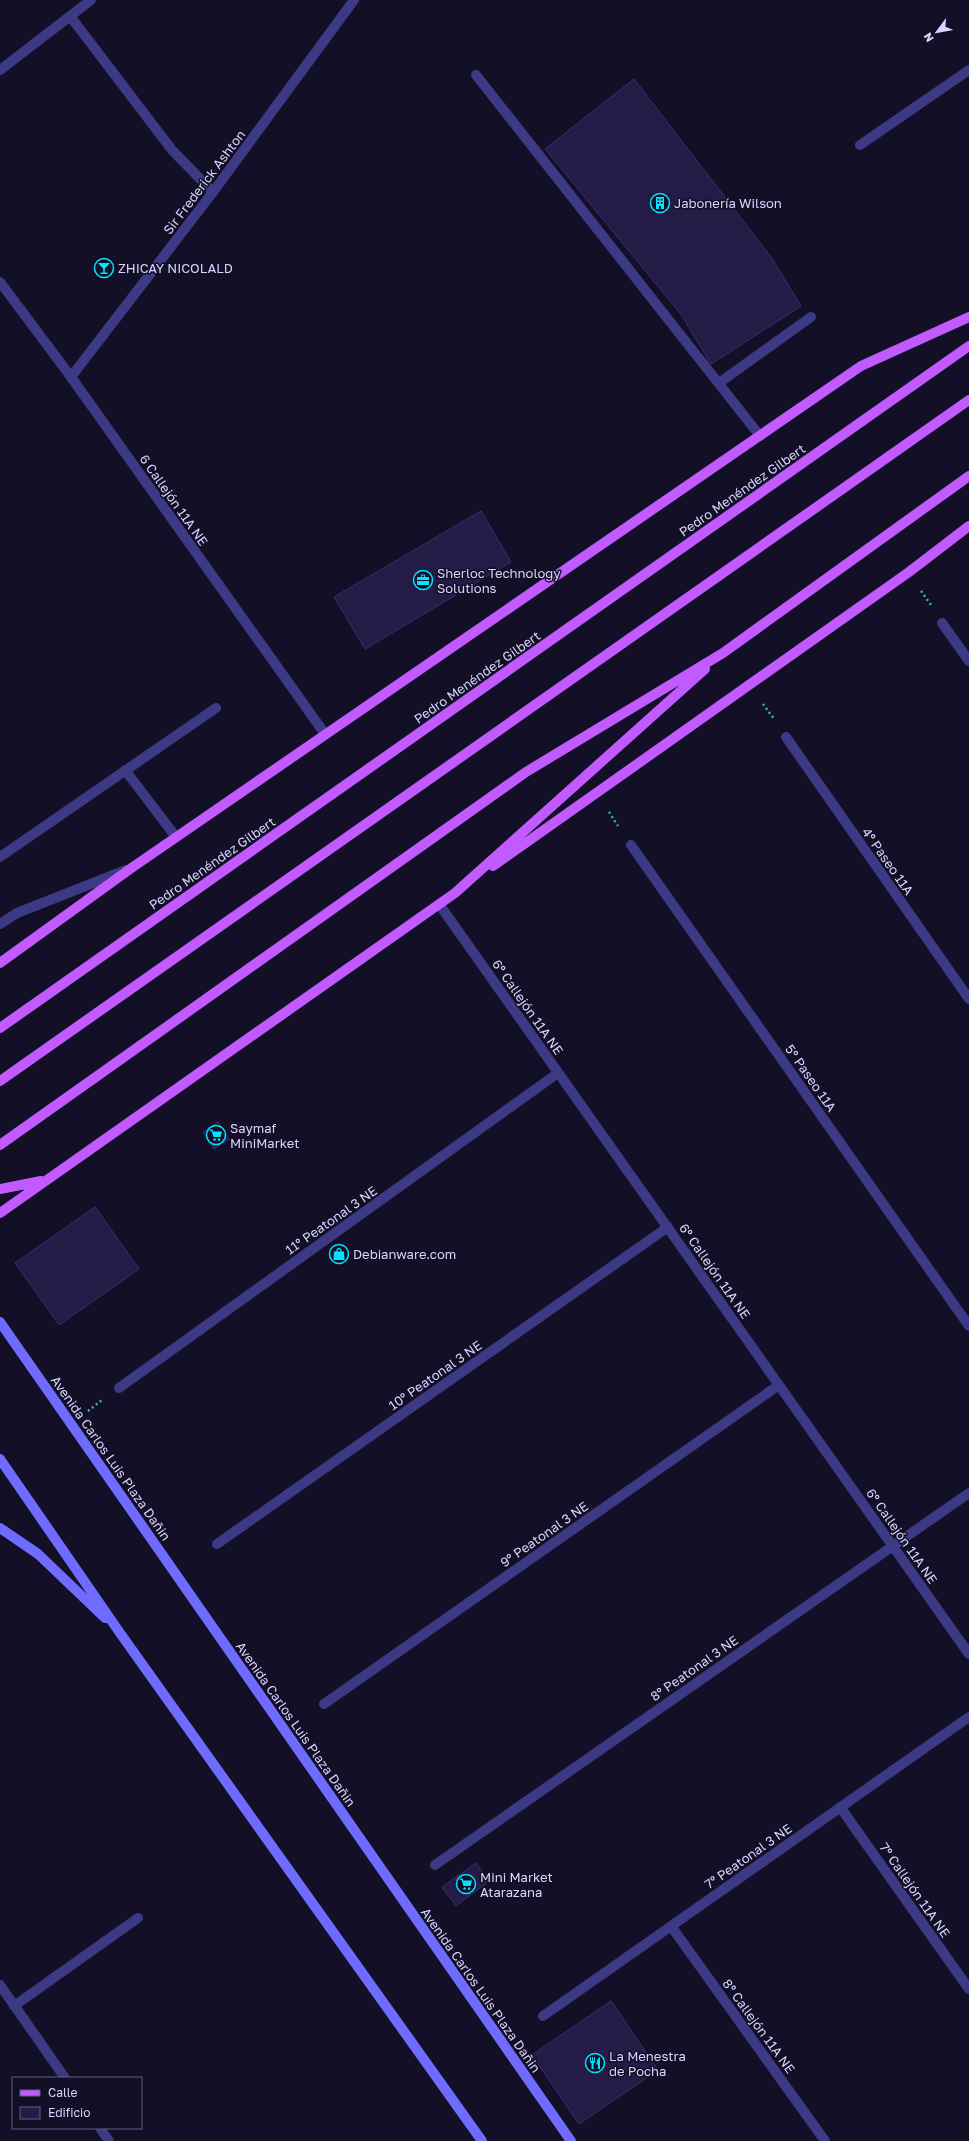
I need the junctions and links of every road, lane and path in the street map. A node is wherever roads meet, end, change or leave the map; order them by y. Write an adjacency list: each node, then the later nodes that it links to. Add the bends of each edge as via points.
1 (91, 0): 3 (street)
2 (354, 0): 8 (street, Sir Frederick Ashton)
3 (70, 16): 4 (street); 8 (street, via 172,150)
4 (0, 70)
5 (969, 70): 7 (street)
6 (476, 74): 14 (street)
7 (860, 145)
8 (213, 192): 13 (street, Sir Frederick Ashton)
9 (0, 282): 13 (street, 6 Callejón 11A NE)
10 (811, 317): 14 (street)
11 (969, 318): 16 (main road, via 861,366)
12 (969, 346): 38 (main road, Pedro Menéndez Gilbert)
13 (71, 376): 25 (street, 6 Callejón 11A NE)
14 (719, 383): 16 (street)
15 (969, 400): 40 (main road)
16 (760, 436): 25 (main road)
17 (969, 476): 21 (main road)
18 (969, 526): 19 (main road)
19 (909, 572): 20 (path); 23 (main road)
20 (942, 623): 22 (street)
21 (723, 653): 33 (main road); 41 (main road, via 526,772)
22 (969, 661)
23 (750, 685): 26 (path); 28 (main road)
24 (216, 708): 27 (street)
25 (325, 734): 29 (main road)
26 (786, 737): 37 (street, 4º Paseo 11A)
27 (125, 770): 29 (street); 31 (street)
28 (596, 793): 30 (path); 33 (main road)
29 (176, 837): 32 (main road)
30 (631, 845): 47 (street, 5º Paseo 11A)
31 (0, 857)
32 (130, 868): 35 (street, via 16,913); 36 (main road)
33 (455, 893): 34 (main road)
34 (439, 904): 39 (street, 6º Callejón 11A NE); 42 (main road)
35 (0, 924)
36 (0, 963)
37 (969, 999)
38 (0, 1028)
39 (558, 1073): 45 (street, 6º Callejón 11A NE); 49 (street, 11º Peatonal 3 NE)
40 (0, 1081)
41 (0, 1145)
42 (48, 1179): 43 (main road); 44 (main road)
43 (0, 1189)
44 (0, 1213)
45 (668, 1227): 48 (street, 6º Callejón 11A NE); 54 (street, 10º Peatonal 3 NE)
46 (0, 1322): 50 (main road, Avenida Carlos Luis Plaza Dañin)
47 (969, 1326)
48 (779, 1385): 55 (street, 6º Callejón 11A NE); 58 (street, 9º Peatonal 3 NE)
49 (119, 1388): 50 (path)
50 (72, 1423): 72 (main road, Avenida Carlos Luis Plaza Dañin, via 284,1732)
51 (0, 1459): 56 (main road)
52 (969, 1493): 55 (street, 8º Peatonal 3 NE)
53 (0, 1528): 56 (main road, via 38,1554)
54 (217, 1544)
55 (892, 1545): 57 (street, 6º Callejón 11A NE); 61 (street, 8º Peatonal 3 NE)
56 (120, 1633): 71 (main road)
57 (969, 1654)
58 (324, 1704)
59 (969, 1717): 60 (street, 7º Peatonal 3 NE)
60 (840, 1807): 63 (street, 7º Peatonal 3 NE); 65 (street, 7º Callejón 11A NE)
61 (435, 1865)
62 (138, 1918): 66 (street)
63 (671, 1926): 67 (street, 7º Peatonal 3 NE); 73 (street, 8º Callejón 11A NE)
64 (0, 1985): 66 (street)
65 (969, 1989)
66 (14, 2006): 68 (street)
67 (543, 2016)
68 (64, 2077)
69 (101, 2129): 70 (street)
70 (109, 2141)
71 (482, 2141)
72 (571, 2141)
73 (825, 2141)

